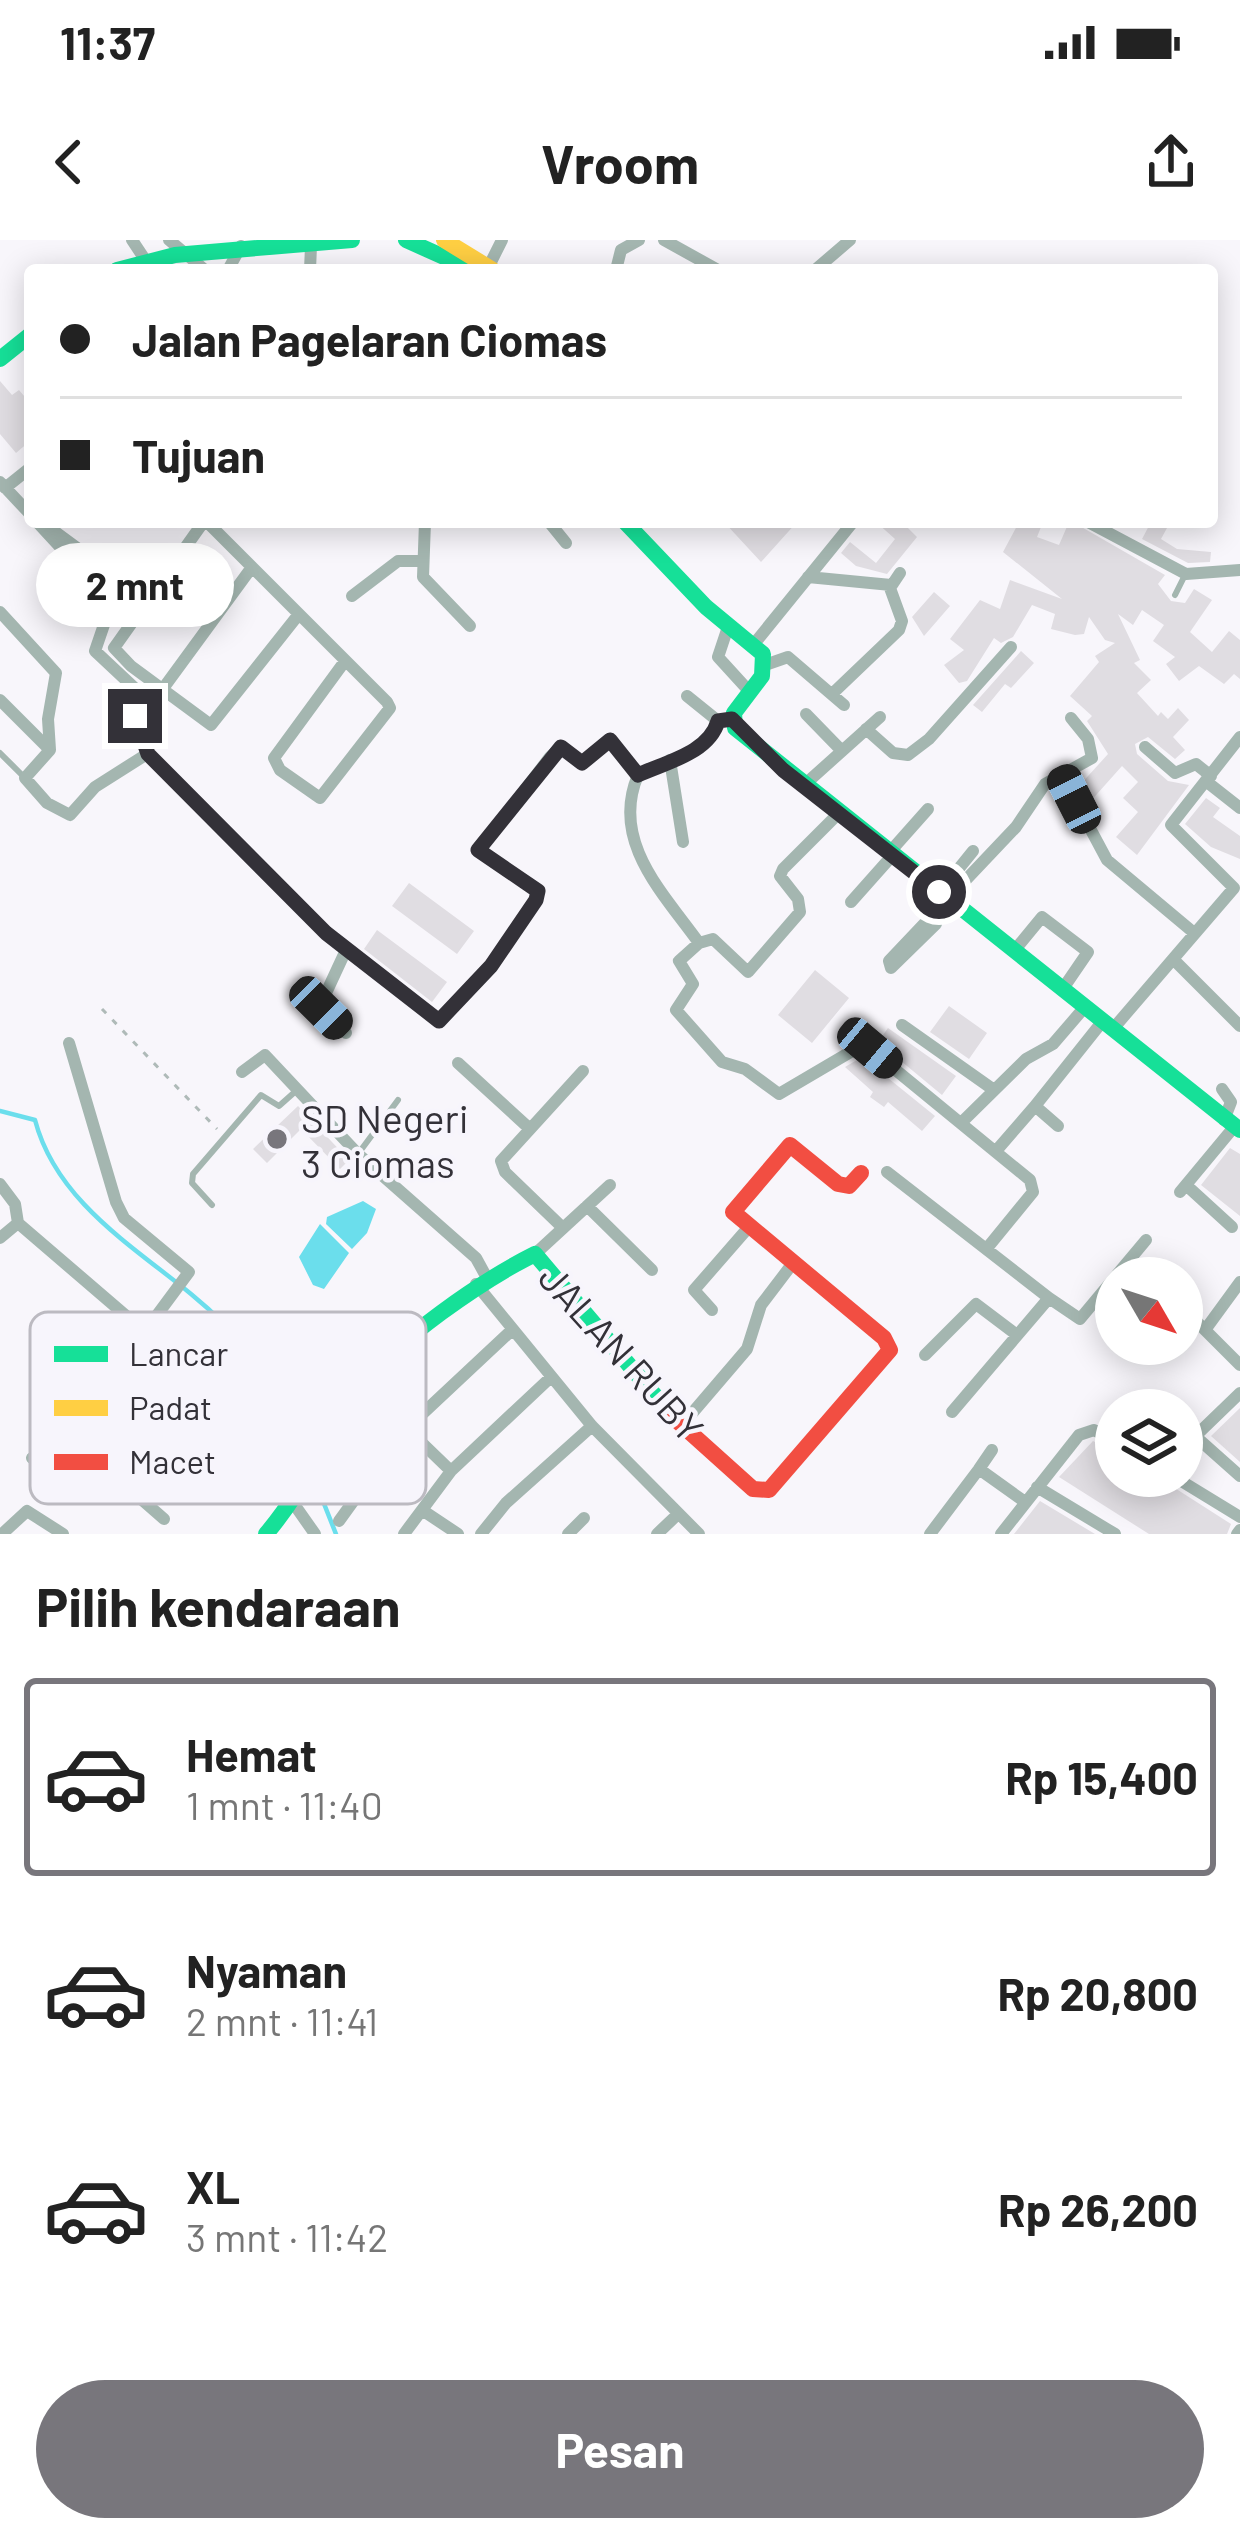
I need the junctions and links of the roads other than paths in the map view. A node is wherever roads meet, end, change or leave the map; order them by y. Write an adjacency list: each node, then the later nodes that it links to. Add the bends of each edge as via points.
1 (132, 240): 14 (street)
2 (352, 240): 11 (main road)
3 (406, 240): 19 (main road)
4 (444, 240): 20 (main road)
5 (609, 240): 13 (street)
6 (639, 240): 13 (street)
7 (664, 240): 22 (street)
8 (850, 240): 23 (street)
9 (176, 244): 10 (main road); 14 (main road)
10 (242, 245): 12 (main road); 16 (street)
11 (311, 246): 12 (main road); 18 (street)
12 (266, 247): 17 (street)
13 (621, 250): 21 (street)
14 (144, 258): 15 (main road)
15 (130, 264)
16 (231, 264)
17 (264, 264)
18 (310, 264)
19 (471, 264)
20 (478, 264)
21 (618, 264)
22 (707, 264)
23 (822, 264)
24 (3, 485): 25 (street)
25 (24, 508)
26 (45, 528): 68 (street, via 110,604 95,650 143,695 135,716)
27 (48, 528): 43 (street)
28 (199, 528): 43 (street)
29 (213, 528): 37 (street)
30 (425, 528): 36 (street)
31 (554, 528): 35 (street)
32 (631, 528): 47 (main road)
33 (849, 528): 40 (street)
34 (1099, 528): 39 (street)
35 (566, 543)
36 (422, 561): 41 (street, via 398,561); 46 (street, via 427,583)
37 (252, 567): 45 (street); 52 (street)
38 (1240, 570): 39 (street)
39 (1186, 574): 42 (lane)
40 (808, 577): 48 (street); 54 (street, via 895,579 899,630)
41 (352, 596)
42 (1175, 596)
43 (138, 610): 52 (street, via 114,648)
44 (0, 612): 65 (street, via 56,673)
45 (298, 614): 50 (street); 52 (street, via 216,723)
46 (470, 626)
47 (728, 627): 48 (main road); 53 (street, via 718,657)
48 (754, 644): 51 (main road)
49 (1011, 646): 62 (street, via 908,754)
50 (346, 661): 50 (street, via 274,758 320,798 390,708)
51 (765, 665): 53 (main road); 54 (street, via 788,657)
52 (161, 690)
53 (749, 691): 61 (main road)
54 (832, 694): 57 (street)
55 (687, 696): 61 (street)
56 (0, 700): 65 (street)
57 (844, 706)
58 (806, 714): 66 (street)
59 (880, 717): 62 (street)
60 (1070, 718): 70 (street, via 1094,750 1086,764)
61 (725, 720): 69 (street, via 709,740); 74 (main road)
62 (866, 730): 66 (street)
63 (1240, 737): 73 (street)
64 (1145, 747): 73 (street, via 1175,772 1196,764)
65 (50, 750): 72 (street)
66 (842, 751): 74 (street)
67 (0, 754): 72 (lane)
68 (148, 754): 72 (street, via 70,815); 87 (street)
69 (670, 760): 71 (street); 78 (street)
70 (1061, 774): 82 (street); 85 (street, via 1107,860)
71 (638, 775): 86 (street, via 628,811 634,844); 87 (street, via 610,740 582,763 561,747 550,758 478,850 539,895 442,1019)
72 (25, 778)
73 (1209, 779): 75 (street); 81 (street, via 1171,825)
74 (803, 786): 77 (main road)
75 (1240, 808)
76 (928, 809): 80 (street)
77 (838, 814): 80 (main road); 86 (street, via 783,869 800,912 750,969 742,971 713,938)
78 (683, 842)
79 (973, 851): 82 (street)
80 (889, 855): 82 (main road); 83 (street)
81 (1236, 882): 85 (street)
82 (944, 897): 84 (street); 88 (main road)
83 (851, 902)
84 (935, 917)
85 (1193, 932): 89 (street)
86 (699, 944): 105 (street, via 679,961 693,984 676,1010 727,1065 779,1094 864,1044)
87 (346, 950): 95 (street, via 320,1006)
88 (1014, 951): 90 (main road); 90 (street, via 1042,917 1088,952)
89 (1173, 959): 93 (street); 94 (street)
90 (1062, 990): 91 (main road)
91 (1084, 1008): 93 (main road); 102 (street)
92 (902, 1024): 102 (street)
93 (1107, 1026): 104 (street); 107 (main road)
94 (1240, 1026)
95 (346, 1033)
96 (69, 1043): 132 (street, via 116,1202 188,1267)
97 (458, 1063): 108 (street)
98 (583, 1071): 108 (street)
99 (242, 1072): 101 (street, via 265,1054)
100 (1222, 1089): 107 (street)
101 (298, 1090): 110 (street); 115 (lane, via 279,1106 261,1095 191,1179)
102 (994, 1090): 105 (street)
103 (398, 1100): 110 (lane)
104 (1035, 1106): 106 (street); 109 (street)
105 (962, 1122): 109 (street)
106 (1058, 1126)
107 (1233, 1126): 118 (street, via 1183,1189)
108 (530, 1129): 119 (street, via 501,1166)
109 (996, 1151): 123 (street, via 1035,1188)
110 (358, 1154): 127 (street, via 465,1248)
111 (887, 1172): 123 (street)
112 (861, 1173): 120 (main road, via 849,1186 838,1184 790,1144 733,1212)
113 (0, 1184): 117 (street)
114 (610, 1185): 116 (street)
115 (212, 1205)
116 (587, 1206): 119 (street); 126 (street)
117 (18, 1223): 121 (street); 131 (street)
118 (1232, 1227)
119 (563, 1228): 124 (street)
120 (748, 1228): 125 (main road); 130 (street, via 694,1290)
121 (0, 1238)
122 (1146, 1240): 129 (street, via 1080,1319)
123 (988, 1247): 129 (street)
124 (535, 1254): 127 (main road, JALAN RUBY); 143 (main road, JALAN RUBY)
125 (793, 1263): 143 (street, via 761,1305 746,1349); 143 (main road, JALAN RUBY, via 890,1350 761,1493)
126 (652, 1270)
127 (482, 1281): 133 (main road, JALAN RUBY); 134 (street)
128 (1240, 1282): 135 (street)
129 (1049, 1298): 136 (street)
130 (712, 1310)
131 (120, 1312)
132 (160, 1312)
133 (426, 1329)
134 (512, 1330): 139 (street); 141 (street)
135 (1205, 1330): 138 (street)
136 (1017, 1335): 137 (street, via 976,1304); 142 (street)
137 (926, 1355)
138 (1240, 1365)
139 (550, 1378): 144 (street); 151 (street)
140 (1240, 1394): 145 (street)
141 (426, 1410)
142 (952, 1412)
143 (682, 1425)
144 (592, 1426): 161 (street); 172 (street)
145 (1203, 1429)
146 (1095, 1431): 153 (street, via 1079,1435)
147 (1203, 1443): 152 (street)
148 (426, 1450): 151 (street)
149 (992, 1450): 150 (street)
150 (979, 1468): 155 (street); 176 (street)
151 (451, 1471): 160 (street)
152 (1240, 1476)
153 (1037, 1487): 155 (street); 178 (street)
154 (1203, 1494): 162 (street)
155 (1025, 1502): 177 (street)
156 (147, 1504): 164 (street)
157 (292, 1504): 168 (main road, JALAN RUBY)
158 (301, 1504): 169 (street)
159 (351, 1504): 165 (street)
160 (422, 1510): 170 (street); 171 (street)
161 (678, 1514): 174 (street); 175 (street)
162 (1240, 1517)
163 (584, 1518): 173 (street)
164 (164, 1519)
165 (339, 1521)
166 (2, 1534): 167 (street, via 27,1511)
167 (63, 1534)
168 (266, 1534)
169 (315, 1534)
170 (404, 1534)
171 (458, 1534)
172 (481, 1534)
173 (568, 1534)
174 (657, 1534)
175 (700, 1534)
176 (931, 1534)
177 (1001, 1534)
178 (1115, 1534)

